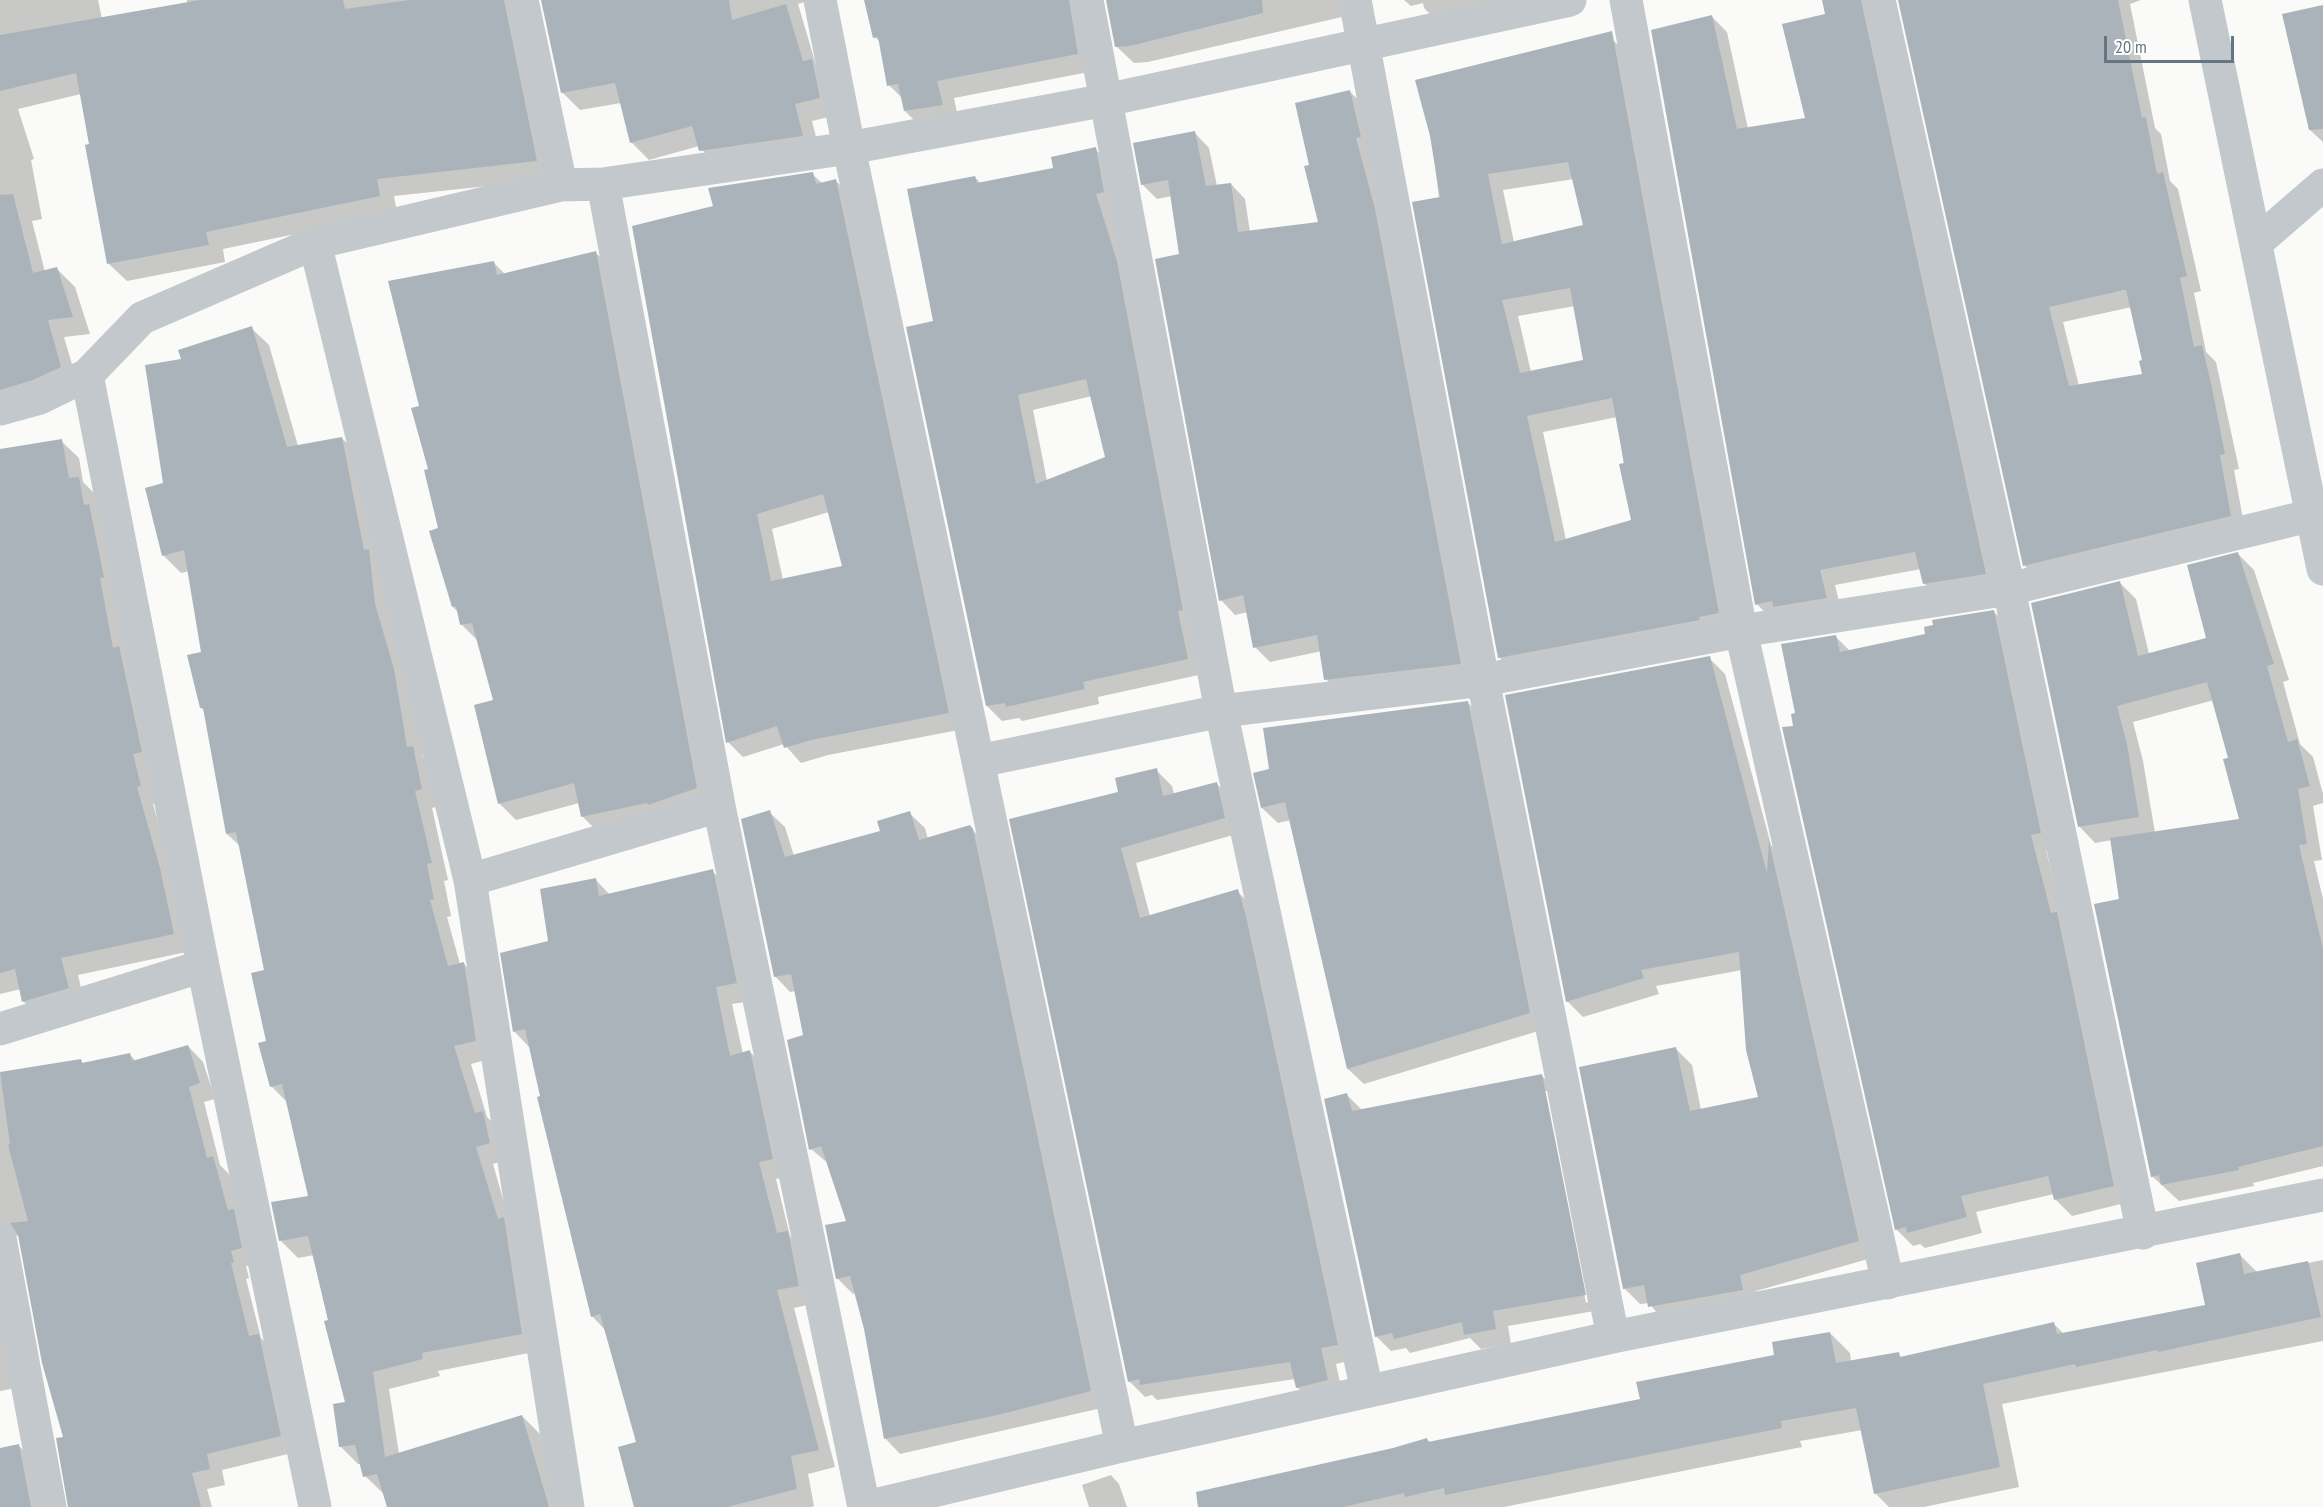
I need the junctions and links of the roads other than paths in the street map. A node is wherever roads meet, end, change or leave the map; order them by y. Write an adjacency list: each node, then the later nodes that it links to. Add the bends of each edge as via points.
1 (522, 0): 13 (street)
2 (820, 0): 11 (street)
3 (1087, 0): 10 (street)
4 (1355, 0): 9 (street)
5 (1570, 0): 9 (street)
6 (1626, 0): 22 (street)
7 (1879, 0): 21 (street)
8 (2205, 0): 16 (street)
9 (1364, 44): 10 (street); 23 (street)
10 (1106, 100): 11 (street); 24 (street)
11 (849, 148): 12 (street); 25 (street)
12 (603, 184): 13 (street); 26 (street)
13 (561, 185): 15 (street)
14 (2323, 185): 16 (street)
15 (315, 243): 17 (street, via 142,318); 27 (street)
16 (2256, 243): 19 (street)
17 (87, 375): 18 (street, via 39,398); 28 (street)
18 (0, 409)
19 (2313, 515): 20 (street); 21 (street)
20 (2323, 569)
21 (2009, 589): 22 (street); 31 (street)
22 (1741, 631): 23 (street); 33 (street)
23 (1483, 680): 24 (street); 34 (street)
24 (1221, 711): 25 (street); 35 (street)
25 (979, 761): 36 (street)
26 (719, 806): 27 (street); 40 (street)
27 (470, 880): 39 (street)
28 (203, 966): 29 (street); 38 (street)
29 (0, 1029)
30 (2323, 1196): 31 (street)
31 (2143, 1233): 33 (street)
32 (0, 1238): 37 (street)
33 (1888, 1283): 34 (street)
34 (1613, 1336): 35 (street)
35 (1367, 1391): 36 (street)
36 (1122, 1446): 40 (street)
37 (50, 1507)
38 (315, 1507)
39 (568, 1507)
40 (865, 1507)

